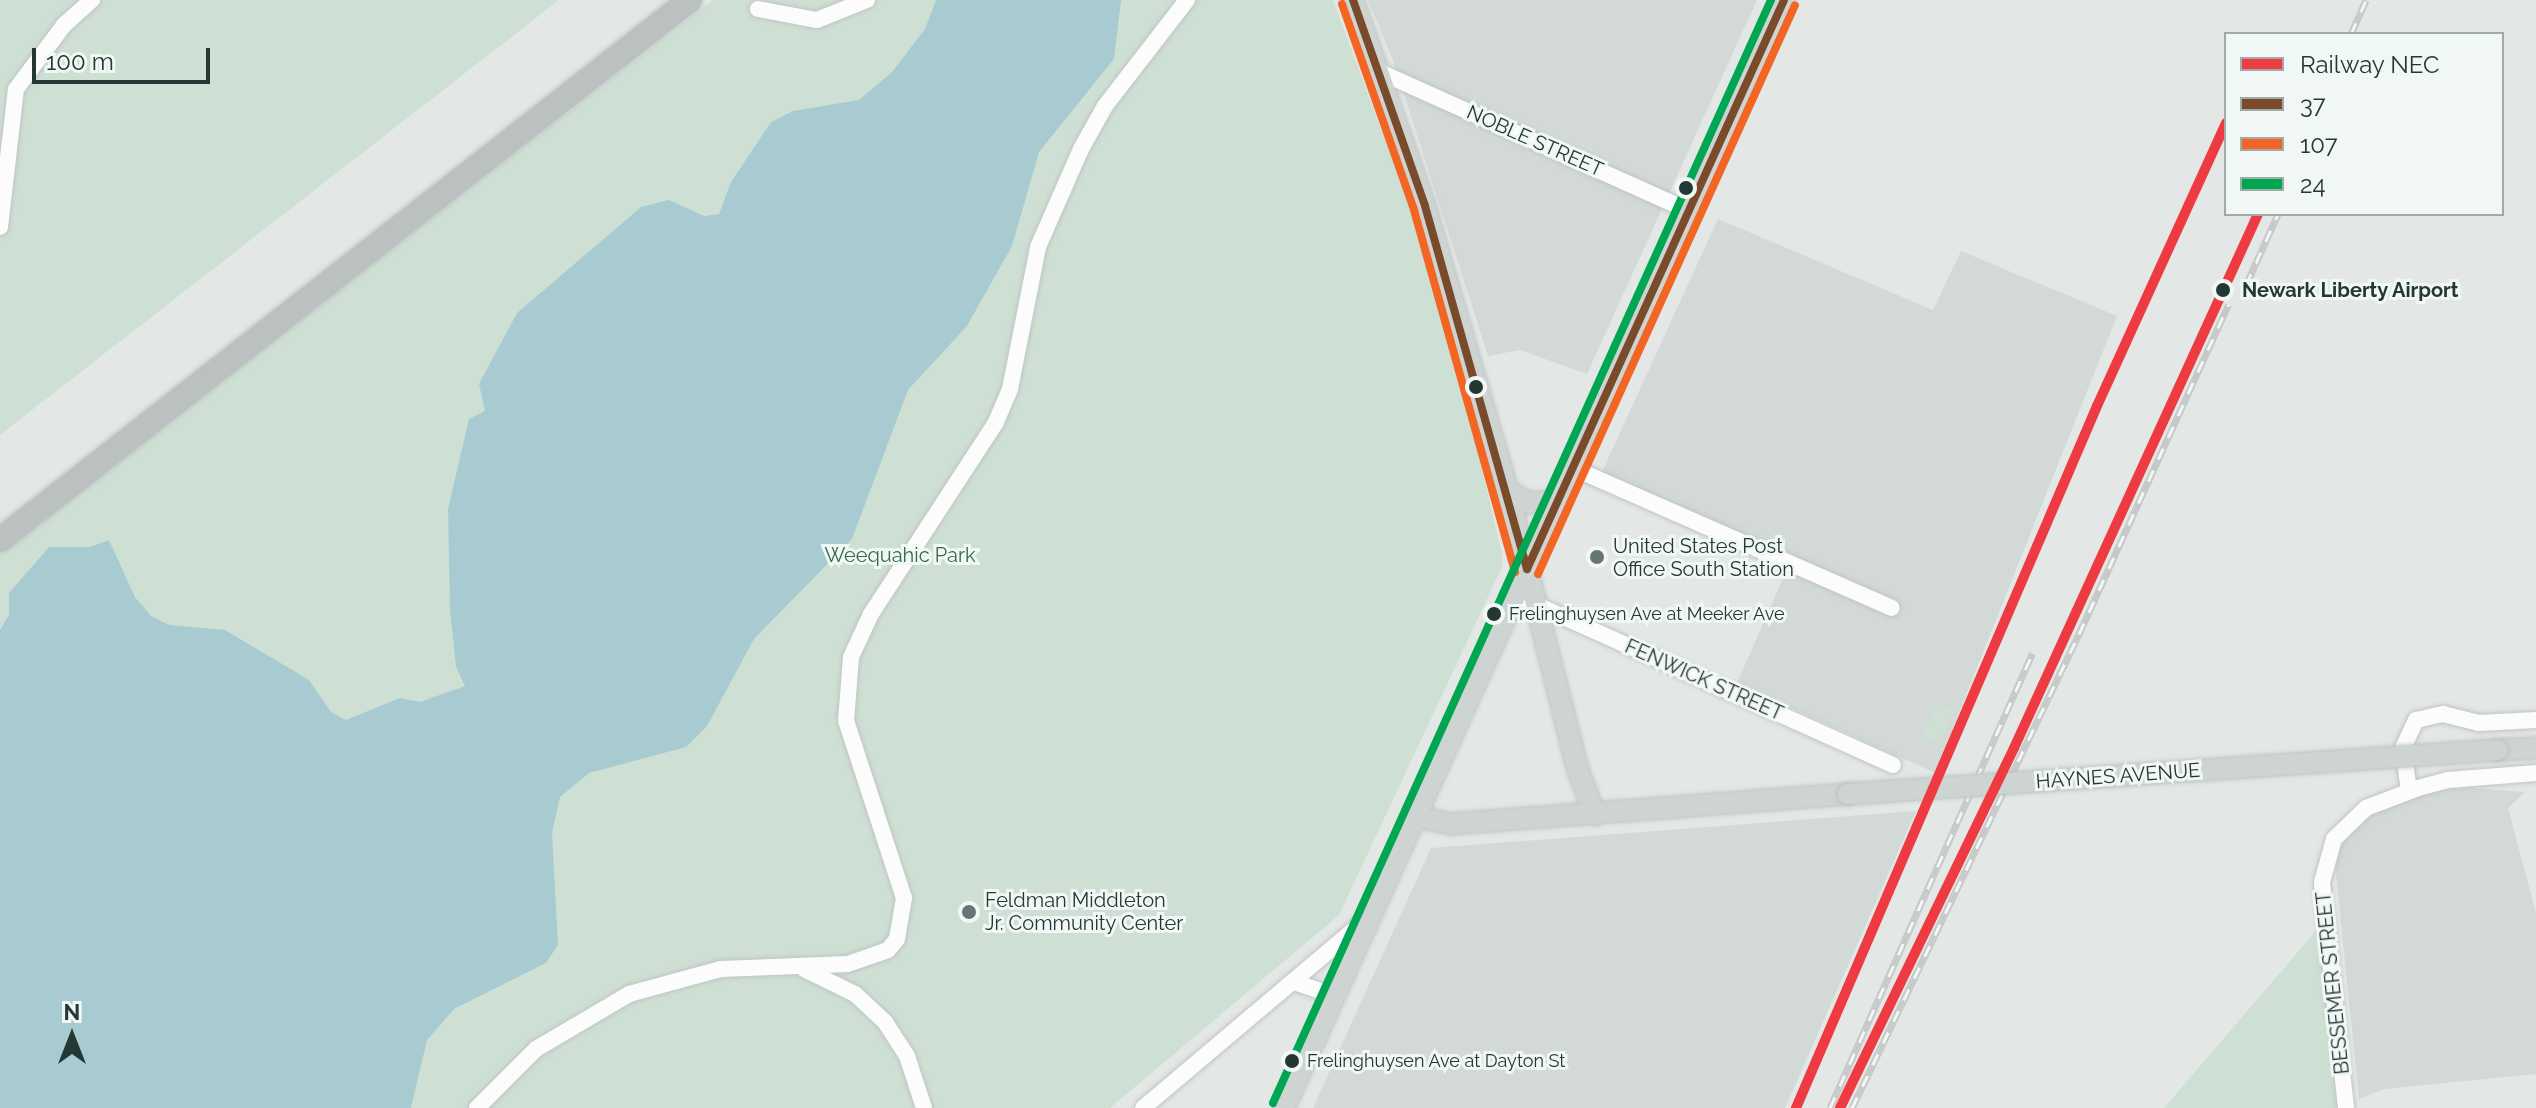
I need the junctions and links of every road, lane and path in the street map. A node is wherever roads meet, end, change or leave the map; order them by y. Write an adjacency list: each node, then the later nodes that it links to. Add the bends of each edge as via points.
1 (92, 0): 11 (street, via 64,25 16,89)
2 (665, 0): 15 (highway)
3 (690, 0): 16 (highway)
4 (867, 0): 8 (street, via 817,20)
5 (1187, 0): 29 (street, via 1105,106 1081,149 1038,247 1010,389 996,422 853,650 845,689 848,729 905,911 888,950 848,964)
6 (1353, 0): 9 (main road)
7 (1784, 0): 10 (main road)
8 (758, 9)
9 (1380, 72): 10 (street, NOBLE STREET); 13 (main road)
10 (1690, 211): 12 (main road)
11 (0, 227)
12 (1573, 468): 14 (main road); 20 (street)
13 (1508, 492): 14 (main road, via 1530,503); 17 (main road)
14 (1558, 501): 17 (main road)
15 (0, 521)
16 (0, 540)
17 (1527, 569): 18 (main road); 19 (main road)
18 (1515, 596): 19 (street, FENWICK STREET); 27 (main road)
19 (1536, 604): 23 (street, FENWICK STREET); 26 (main road, via 1578,770)
20 (1892, 608)
21 (2536, 720): 25 (street, via 2478,723 2443,714 2416,720 2403,748)
22 (2536, 748): 26 (main road, HAYNES AVENUE, bridge)
23 (1893, 765)
24 (2536, 773): 25 (street, BESSEMER STREET, via 2448,780)
25 (2409, 791): 36 (street, BESSEMER STREET, via 2352,819 2334,839 2323,869)
26 (1595, 815): 27 (main road, HAYNES AVENUE, via 1450,824)
27 (1415, 816): 28 (main road)
28 (1371, 916): 30 (street, via 1302,969); 31 (main road)
29 (803, 969): 32 (street, via 721,969 629,994 536,1049); 33 (street, via 855,994 885,1022 911,1065)
30 (1294, 982): 31 (street); 34 (street)
31 (1335, 996): 35 (main road)
32 (477, 1108)
33 (924, 1108)
34 (1143, 1108)
35 (1284, 1108)
36 (2346, 1108)

